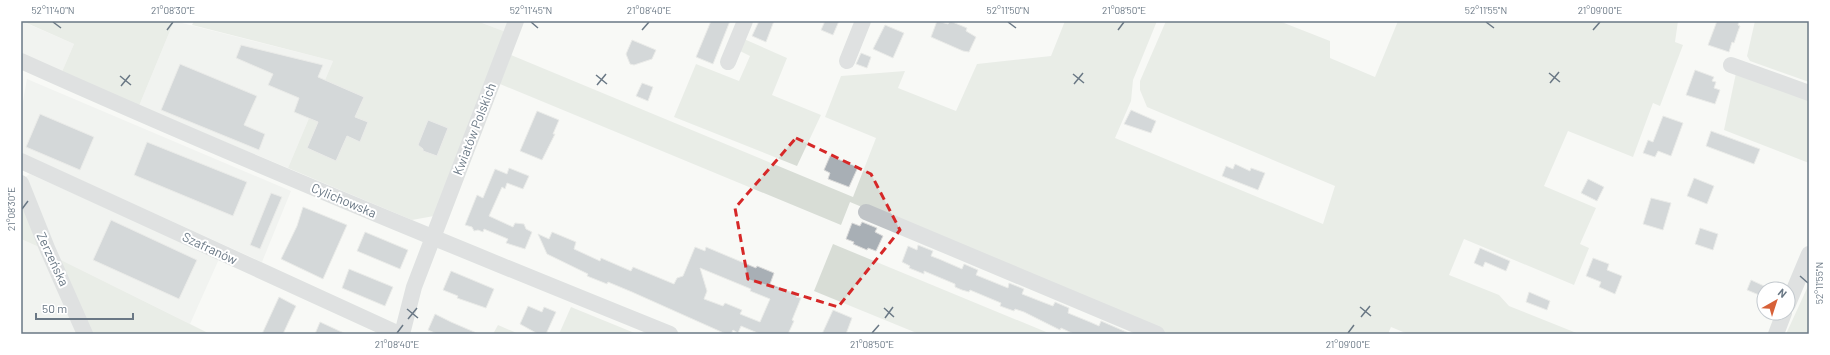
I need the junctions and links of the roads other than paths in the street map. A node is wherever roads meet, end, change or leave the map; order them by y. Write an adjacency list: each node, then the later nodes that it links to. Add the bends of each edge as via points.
1 (516, 21): 12 (street, Kwiatów Polskich)
2 (745, 21): 6 (street)
3 (863, 21): 5 (street)
4 (21, 61): 12 (street, Cylichowska)
5 (847, 61)
6 (728, 62)
7 (1730, 65): 8 (street)
8 (1809, 93)
9 (21, 161): 17 (street, Szafranów)
10 (21, 183): 16 (street, Zerzeńska)
11 (866, 212): 20 (street)
12 (433, 238): 18 (street, Kwiatów Polskich, via 414,288); 19 (street, Cylichowska)
13 (1809, 254): 14 (street)
14 (1796, 285)
15 (1781, 321): 21 (street)
16 (85, 334)
17 (399, 334)
18 (402, 334)
19 (670, 334)
20 (1157, 334)
21 (1776, 334)

